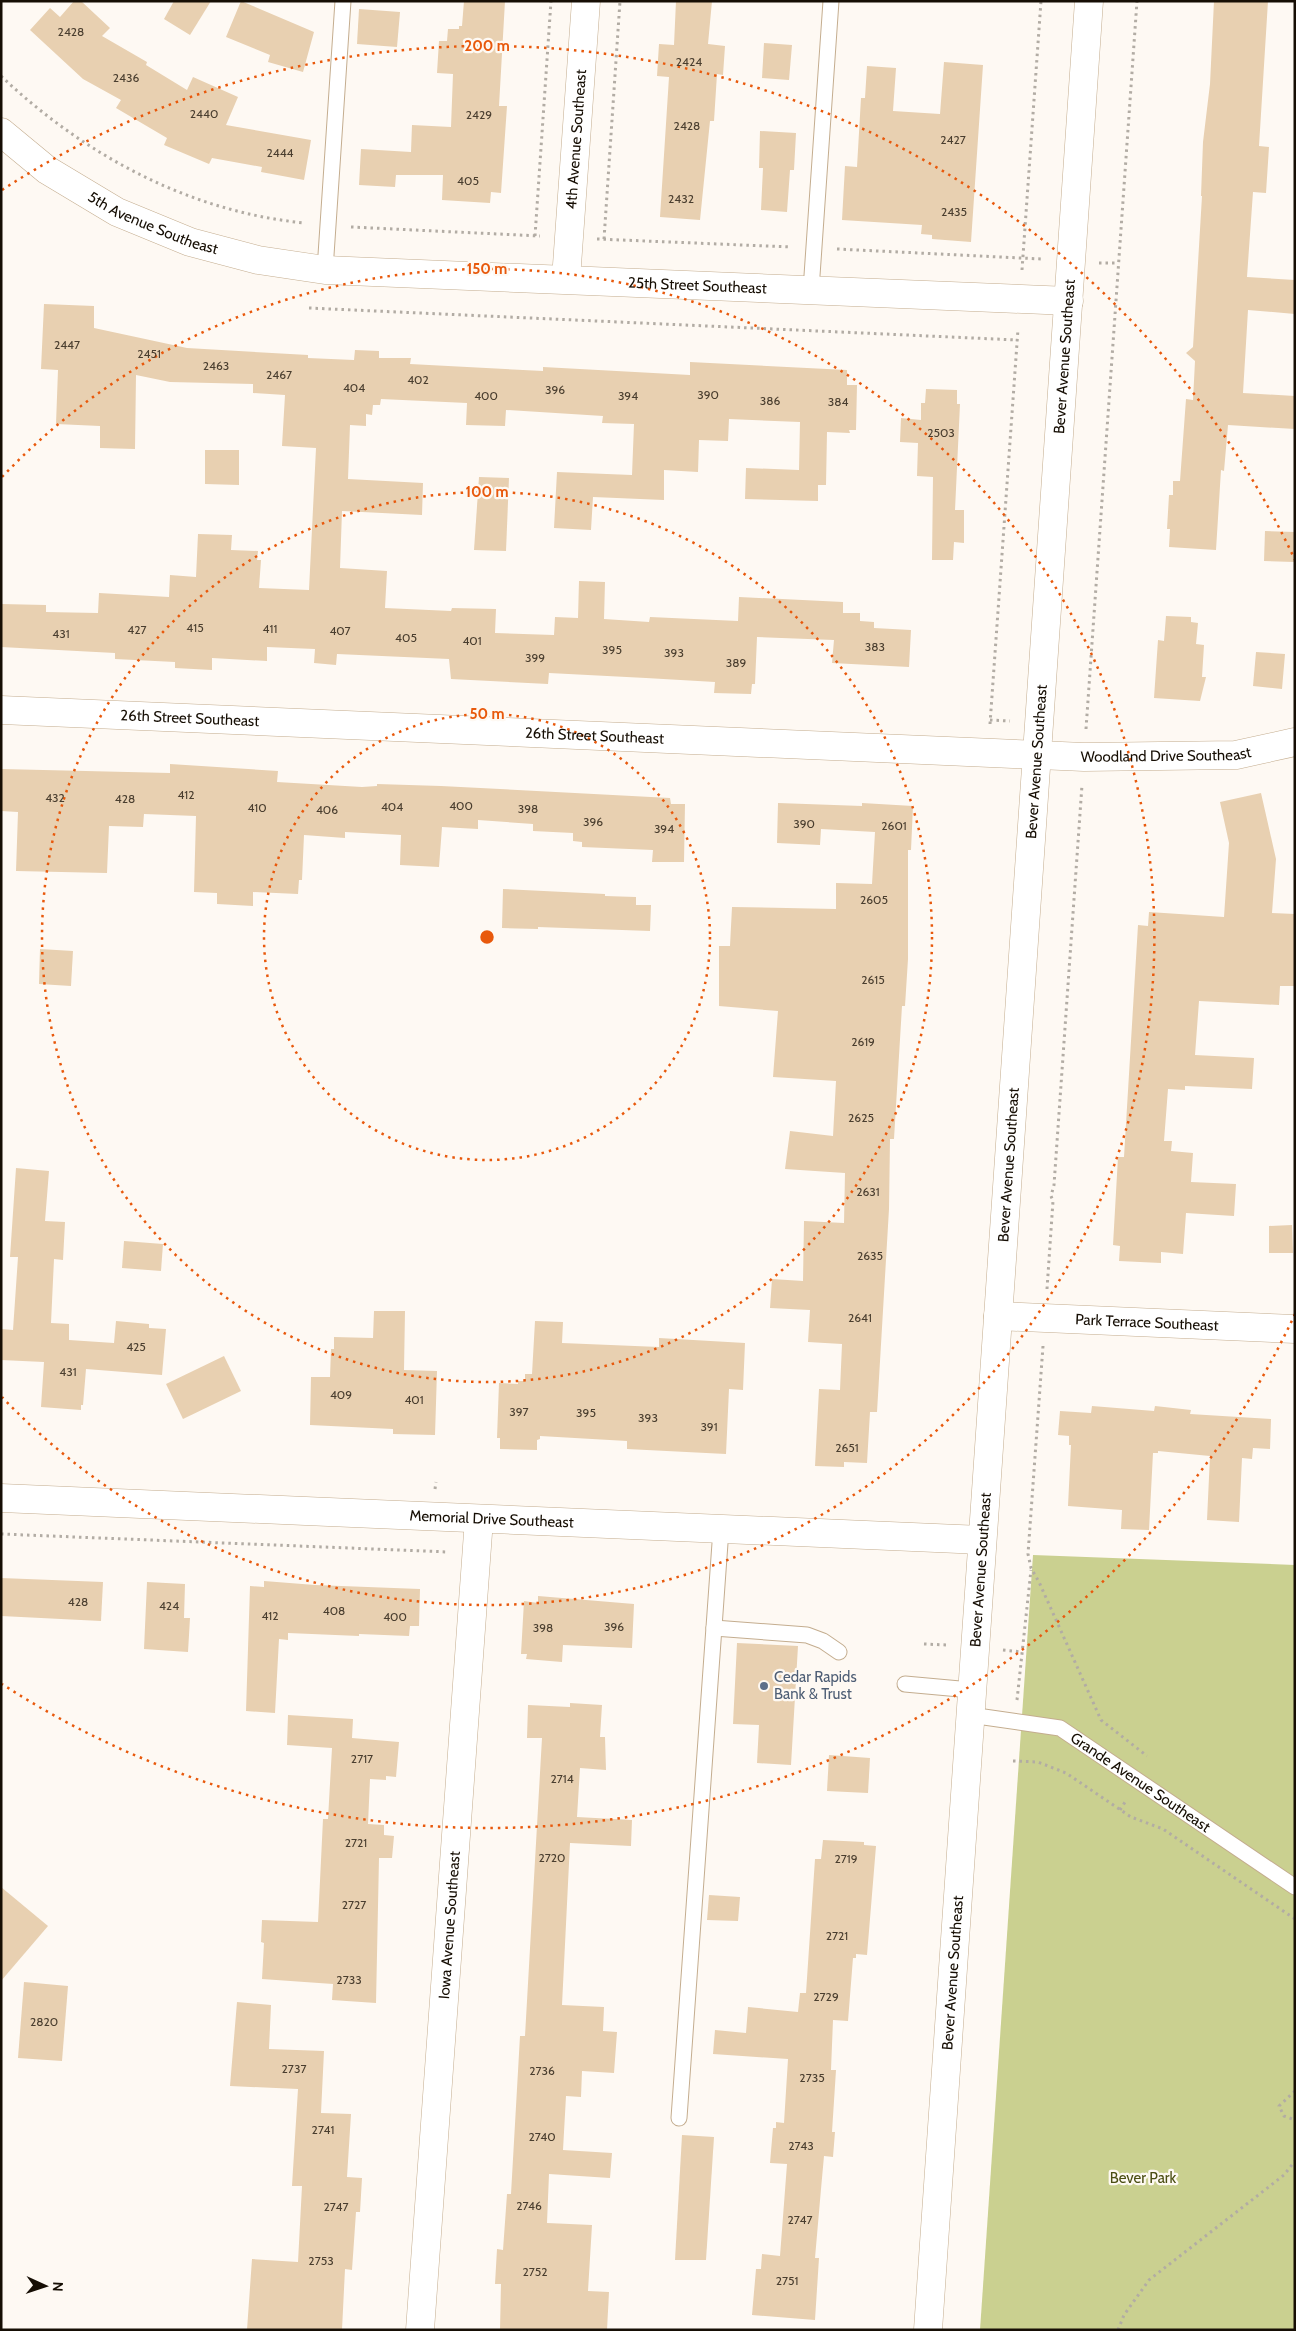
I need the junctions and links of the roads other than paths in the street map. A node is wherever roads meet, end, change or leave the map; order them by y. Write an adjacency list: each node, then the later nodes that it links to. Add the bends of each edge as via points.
1 (343, 1): 6 (lane)
2 (586, 1): 7 (street, 4th Avenue Southeast)
3 (832, 1): 8 (lane)
4 (1089, 1): 9 (street, Bever Avenue Southeast)
5 (1, 132): 6 (street, 5th Avenue Southeast, via 47,170 117,212 190,242 258,260)
6 (325, 270): 7 (street, 25th Street Southeast)
7 (566, 279): 8 (street, 25th Street Southeast)
8 (811, 290): 9 (street, 25th Street Southeast)
9 (1069, 301): 12 (street, Bever Avenue Southeast)
10 (1, 710): 12 (street, 26th Street Southeast)
11 (1295, 742): 12 (street, Woodland Drive Southeast, via 1236,755 1084,757)
12 (1037, 754): 13 (street, Bever Avenue Southeast)
13 (998, 1316): 14 (street, Park Terrace Southeast); 18 (street, Bever Avenue Southeast)
14 (1295, 1329)
15 (1, 1498): 16 (street, Memorial Drive Southeast)
16 (479, 1519): 17 (street, Memorial Drive Southeast); 25 (street, Iowa Avenue Southeast)
17 (721, 1529): 18 (street, Memorial Drive Southeast); 19 (lane)
18 (982, 1540): 22 (street, Bever Avenue Southeast)
19 (714, 1628): 20 (lane, via 807,1635); 24 (lane)
20 (839, 1652)
21 (905, 1684): 22 (lane, Grande Avenue Southeast)
22 (970, 1702): 23 (lane, Grande Avenue Southeast, via 1060,1728); 26 (street, Bever Avenue Southeast)
23 (1295, 1887)
24 (679, 2118)
25 (420, 2330)
26 (928, 2330)

